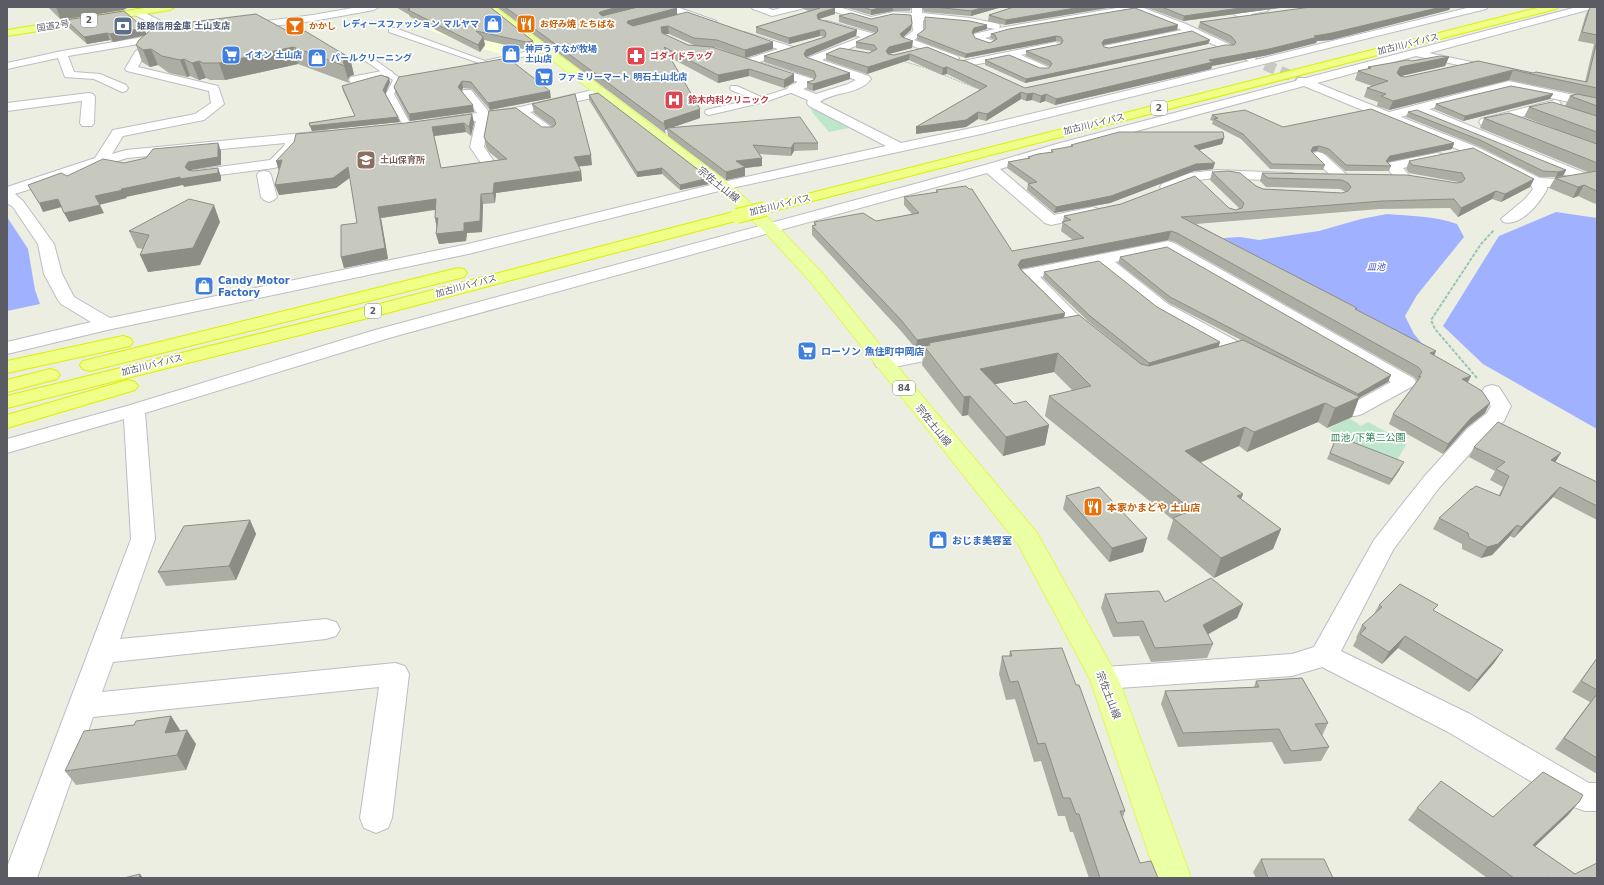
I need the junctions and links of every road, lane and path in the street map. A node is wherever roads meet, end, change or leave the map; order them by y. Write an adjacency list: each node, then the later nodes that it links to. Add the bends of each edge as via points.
1 (170, 7): 19 (highway, 国道2号 / 2)
2 (374, 7): 28 (street)
3 (489, 7): 41 (main road, 宗佐土山線 / 84)
4 (668, 7): 22 (street)
5 (756, 7): 6 (street, via 772,13)
6 (798, 7)
7 (1261, 7): 20 (street, via 1266,9 1237,14)
8 (1482, 7): 24 (street)
9 (1520, 7): 103 (highway, 加古川バイパス / 2)
10 (1553, 7): 120 (highway, 加古川バイパス / 2)
11 (1588, 7): 46 (street)
12 (832, 8): 21 (street)
13 (1133, 8): 29 (street, via 1166,20); 32 (street)
14 (942, 9): 15 (street)
15 (959, 10)
16 (1434, 10): 24 (street)
17 (270, 11): 28 (street)
18 (892, 11): 21 (street, via 873,24); 26 (street)
19 (137, 12): 35 (highway, 国道2号 / 2); 37 (street, via 169,29)
20 (1277, 13)
21 (850, 14): 44 (street, via 823,22 871,36)
22 (690, 15): 25 (lane); 30 (street)
23 (990, 15): 27 (street)
24 (1449, 15): 53 (street)
25 (676, 19)
26 (920, 19): 27 (street); 42 (street, via 918,33 906,40)
27 (970, 21): 32 (street)
28 (279, 22): 31 (street)
29 (1189, 24): 39 (street); 40 (street)
30 (721, 27)
31 (231, 29)
32 (1008, 29): 38 (street, via 978,36 979,39)
33 (392, 30): 41 (lane, via 485,63)
34 (735, 32): 65 (street, via 793,48 745,61 809,82)
35 (7, 34)
36 (180, 35): 37 (street)
37 (159, 38): 47 (street); 100 (street, via 139,54 131,69 214,89 218,104 199,117 118,133)
38 (990, 43)
39 (1225, 46): 43 (street); 53 (street)
40 (1108, 48)
41 (545, 49): 69 (main road, 宗佐土山線 / 84)
42 (927, 49): 50 (street); 52 (street)
43 (1209, 49)
44 (838, 50): 48 (street); 73 (street, via 811,60 865,79 852,87)
45 (1058, 50): 49 (street, via 1041,48)
46 (1417, 53): 54 (street); 62 (street)
47 (62, 54): 55 (street); 64 (street, via 69,75 96,76)
48 (861, 54)
49 (1011, 55): 52 (street); 56 (street)
50 (893, 57): 66 (path)
51 (367, 58): 58 (lane)
52 (968, 63): 57 (street)
53 (1262, 64): 68 (street)
54 (1474, 65): 59 (street); 60 (street)
55 (7, 66)
56 (1044, 69)
57 (982, 70)
58 (387, 72): 61 (street); 89 (lane, via 397,79 390,94)
59 (1445, 72)
60 (1510, 73)
61 (355, 80)
62 (1302, 81): 85 (street); 102 (street)
63 (1124, 85): 68 (street)
64 (122, 88)
65 (793, 89): 73 (street); 75 (lane)
66 (980, 89)
67 (1584, 89): 74 (street)
68 (1139, 91): 76 (street)
69 (600, 92): 81 (street); 119 (main road, 宗佐土山線 / 84)
70 (467, 93): 84 (street)
71 (727, 95): 75 (lane, via 738,90)
72 (1073, 97): 76 (street)
73 (815, 98): 95 (street, via 813,103)
74 (1571, 98): 77 (street); 79 (street); 80 (street, via 1508,85)
75 (762, 100): 83 (lane, via 722,107)
76 (1088, 104): 95 (street)
77 (1597, 104)
78 (7, 106): 87 (street, via 88,97)
79 (1549, 106): 82 (street); 86 (street)
80 (1417, 109): 85 (street); 90 (street)
81 (520, 111): 84 (street); 92 (street)
82 (1563, 111)
83 (710, 112)
84 (486, 116): 89 (street); 99 (street, via 481,123 477,147)
85 (1388, 116): 96 (street)
86 (1507, 117): 88 (street); 90 (street)
87 (86, 123)
88 (1528, 125)
89 (408, 127): 91 (street)
90 (1463, 127): 111 (street)
91 (395, 129)
92 (549, 132)
93 (337, 134): 94 (street)
94 (292, 138): 97 (street, via 291,147); 100 (street, via 126,154)
95 (900, 148): 119 (street)
96 (1472, 150): 110 (street, via 1393,166 1411,179); 112 (street)
97 (286, 152): 101 (street); 101 (street, via 198,167)
98 (1318, 156): 108 (street)
99 (486, 160)
100 (100, 161): 115 (street)
101 (274, 164): 104 (street)
102 (990, 168): 120 (street); 121 (street, via 1051,220)
103 (874, 169)
104 (264, 175): 113 (street); 118 (street)
105 (1242, 176): 106 (street); 114 (street); 116 (street, via 1217,174 1201,182)
106 (1304, 177)
107 (1319, 177): 108 (street)
108 (1342, 178): 109 (street)
109 (1358, 178)
110 (1388, 178)
111 (1590, 180): 112 (street)
112 (1537, 182): 122 (street, via 1540,189 1537,196)
113 (192, 188)
114 (1256, 188)
115 (7, 192)
116 (1151, 194)
117 (7, 196): 126 (street, via 18,204 46,244 53,274 67,300)
118 (269, 197)
119 (729, 202): 120 (main road, 宗佐土山線 / 84); 120 (highway, 加古川バイパス / 2, bridge); 124 (highway, 加古川バイパス / 2); 125 (highway, 加古川バイパス / 2); 126 (street, via 468,249)
120 (761, 208): 131 (main road, 宗佐土山線 / 84); 137 (street, via 382,334)
121 (1107, 210)
122 (1509, 218): 135 (path, via 1481,244 1431,320 1435,330 1473,375)
123 (1101, 259): 127 (street, via 1026,274 1086,330); 130 (street, via 1162,308 1246,354); 134 (street, via 1168,246 1406,382 1356,410)
124 (361, 314): 136 (highway, 加古川バイパス / 2); 138 (highway)
125 (281, 317): 132 (highway, via 135,339); 133 (highway, 加古川バイパス / 2)
126 (107, 324): 128 (street)
127 (1042, 333)
128 (7, 348)
129 (967, 348): 131 (street)
130 (1217, 357)
131 (884, 364): 143 (main road, 宗佐土山線 / 84, via 1028,539)
132 (7, 367)
133 (7, 386)
134 (1314, 389)
135 (1492, 391): 142 (street, via 1501,406 1496,416 1431,483 1383,546)
136 (7, 402)
137 (134, 410): 139 (street); 141 (street, via 143,539)
138 (7, 422)
139 (7, 446)
140 (326, 629): 141 (street)
141 (102, 652): 144 (street)
142 (1324, 655): 143 (street, via 1292,665); 145 (street, via 1459,723 1585,797)
143 (1104, 678): 148 (main road, 宗佐土山線 / 84)
144 (83, 706): 146 (street, via 395,674); 147 (street)
145 (1597, 797)
146 (376, 818)
147 (20, 878)
148 (1174, 878)

